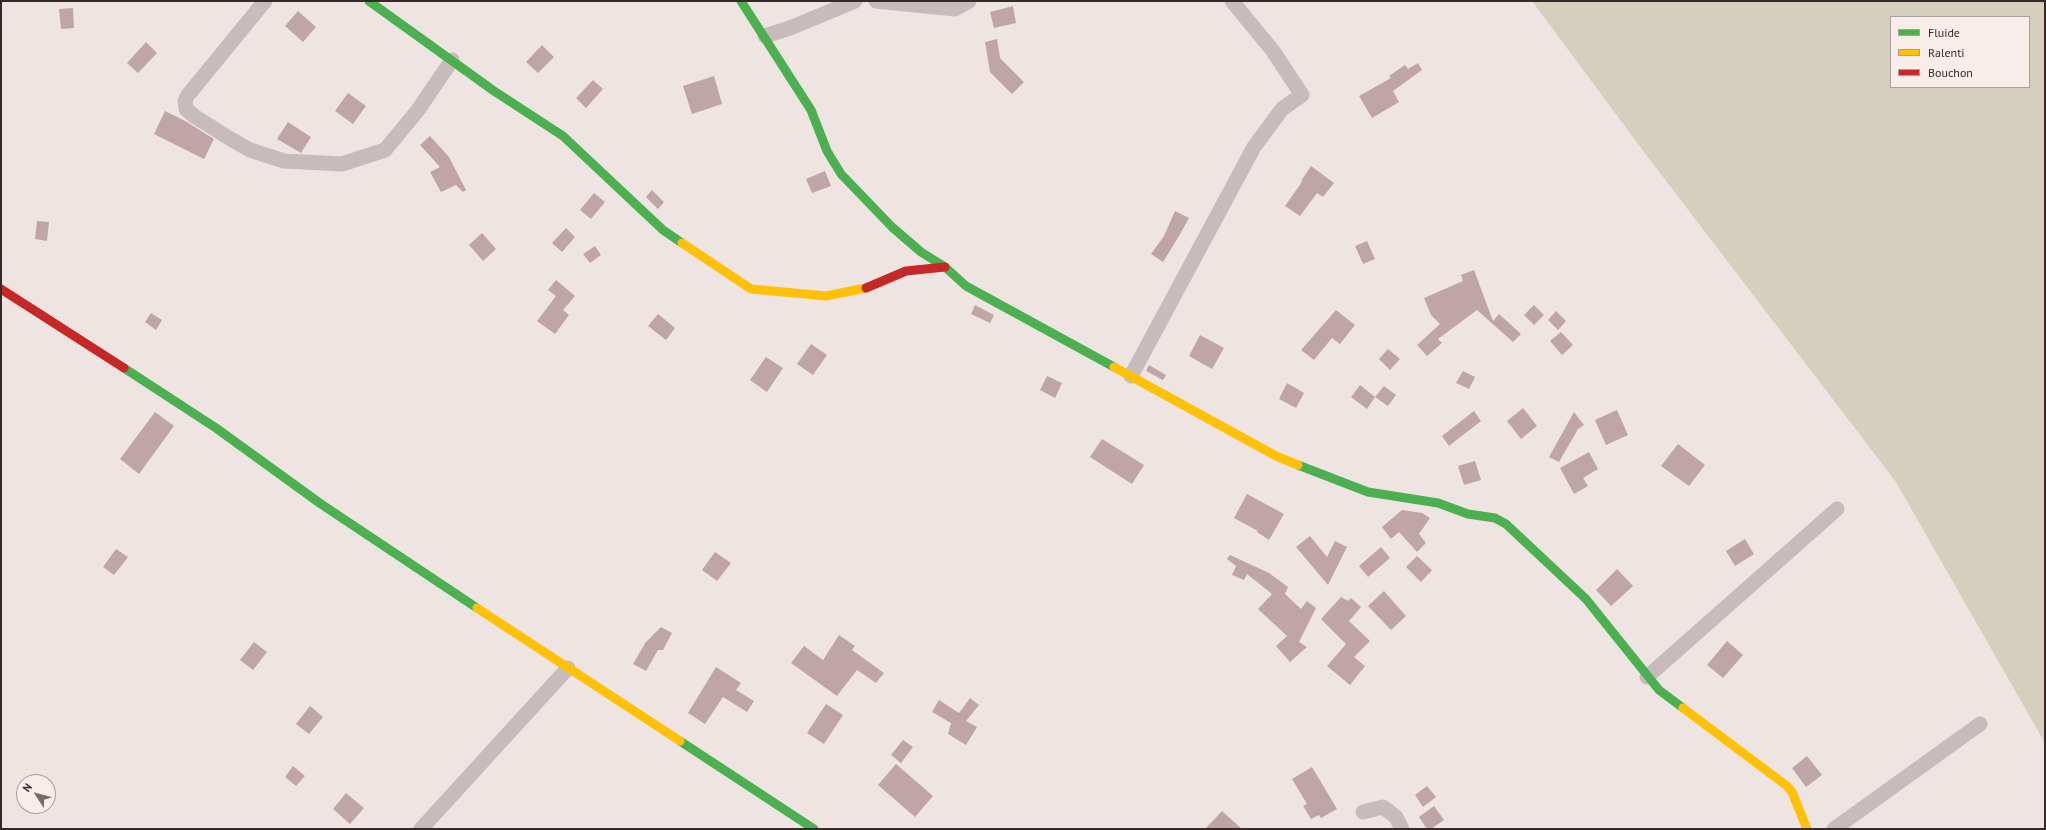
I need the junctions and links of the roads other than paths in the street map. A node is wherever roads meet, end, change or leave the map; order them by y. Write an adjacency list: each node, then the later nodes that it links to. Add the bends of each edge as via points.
1 (265, 1): 9 (street, via 185,101 186,109 194,116 228,138 250,150 284,161 342,164 385,150 418,110)
2 (369, 1): 9 (street)
3 (741, 1): 8 (street)
4 (855, 1): 8 (street)
5 (876, 1): 6 (street, via 955,9)
6 (969, 1)
7 (1232, 1): 12 (street, via 1273,51 1302,95 1282,109 1254,147)
8 (765, 36): 10 (street, via 810,110 827,151 841,174 892,227 921,252)
9 (452, 60): 10 (street, via 562,136 662,230 751,288 826,296 860,290 906,271)
10 (944, 267): 12 (street, via 966,286)
11 (1, 289): 14 (street, via 216,428 321,504)
12 (1131, 376): 15 (street, via 1276,456 1343,484 1368,492 1438,503 1468,514 1495,518 1506,524 1586,599)
13 (1837, 509): 15 (street)
14 (568, 668): 18 (street); 19 (street)
15 (1647, 677): 21 (street, via 1680,707 1787,786 1792,792)
16 (1980, 724): 22 (street)
17 (1363, 812): 20 (street, via 1383,808 1396,817)
18 (420, 829)
19 (814, 829)
20 (1402, 829)
21 (1807, 829)
22 (1834, 829)

